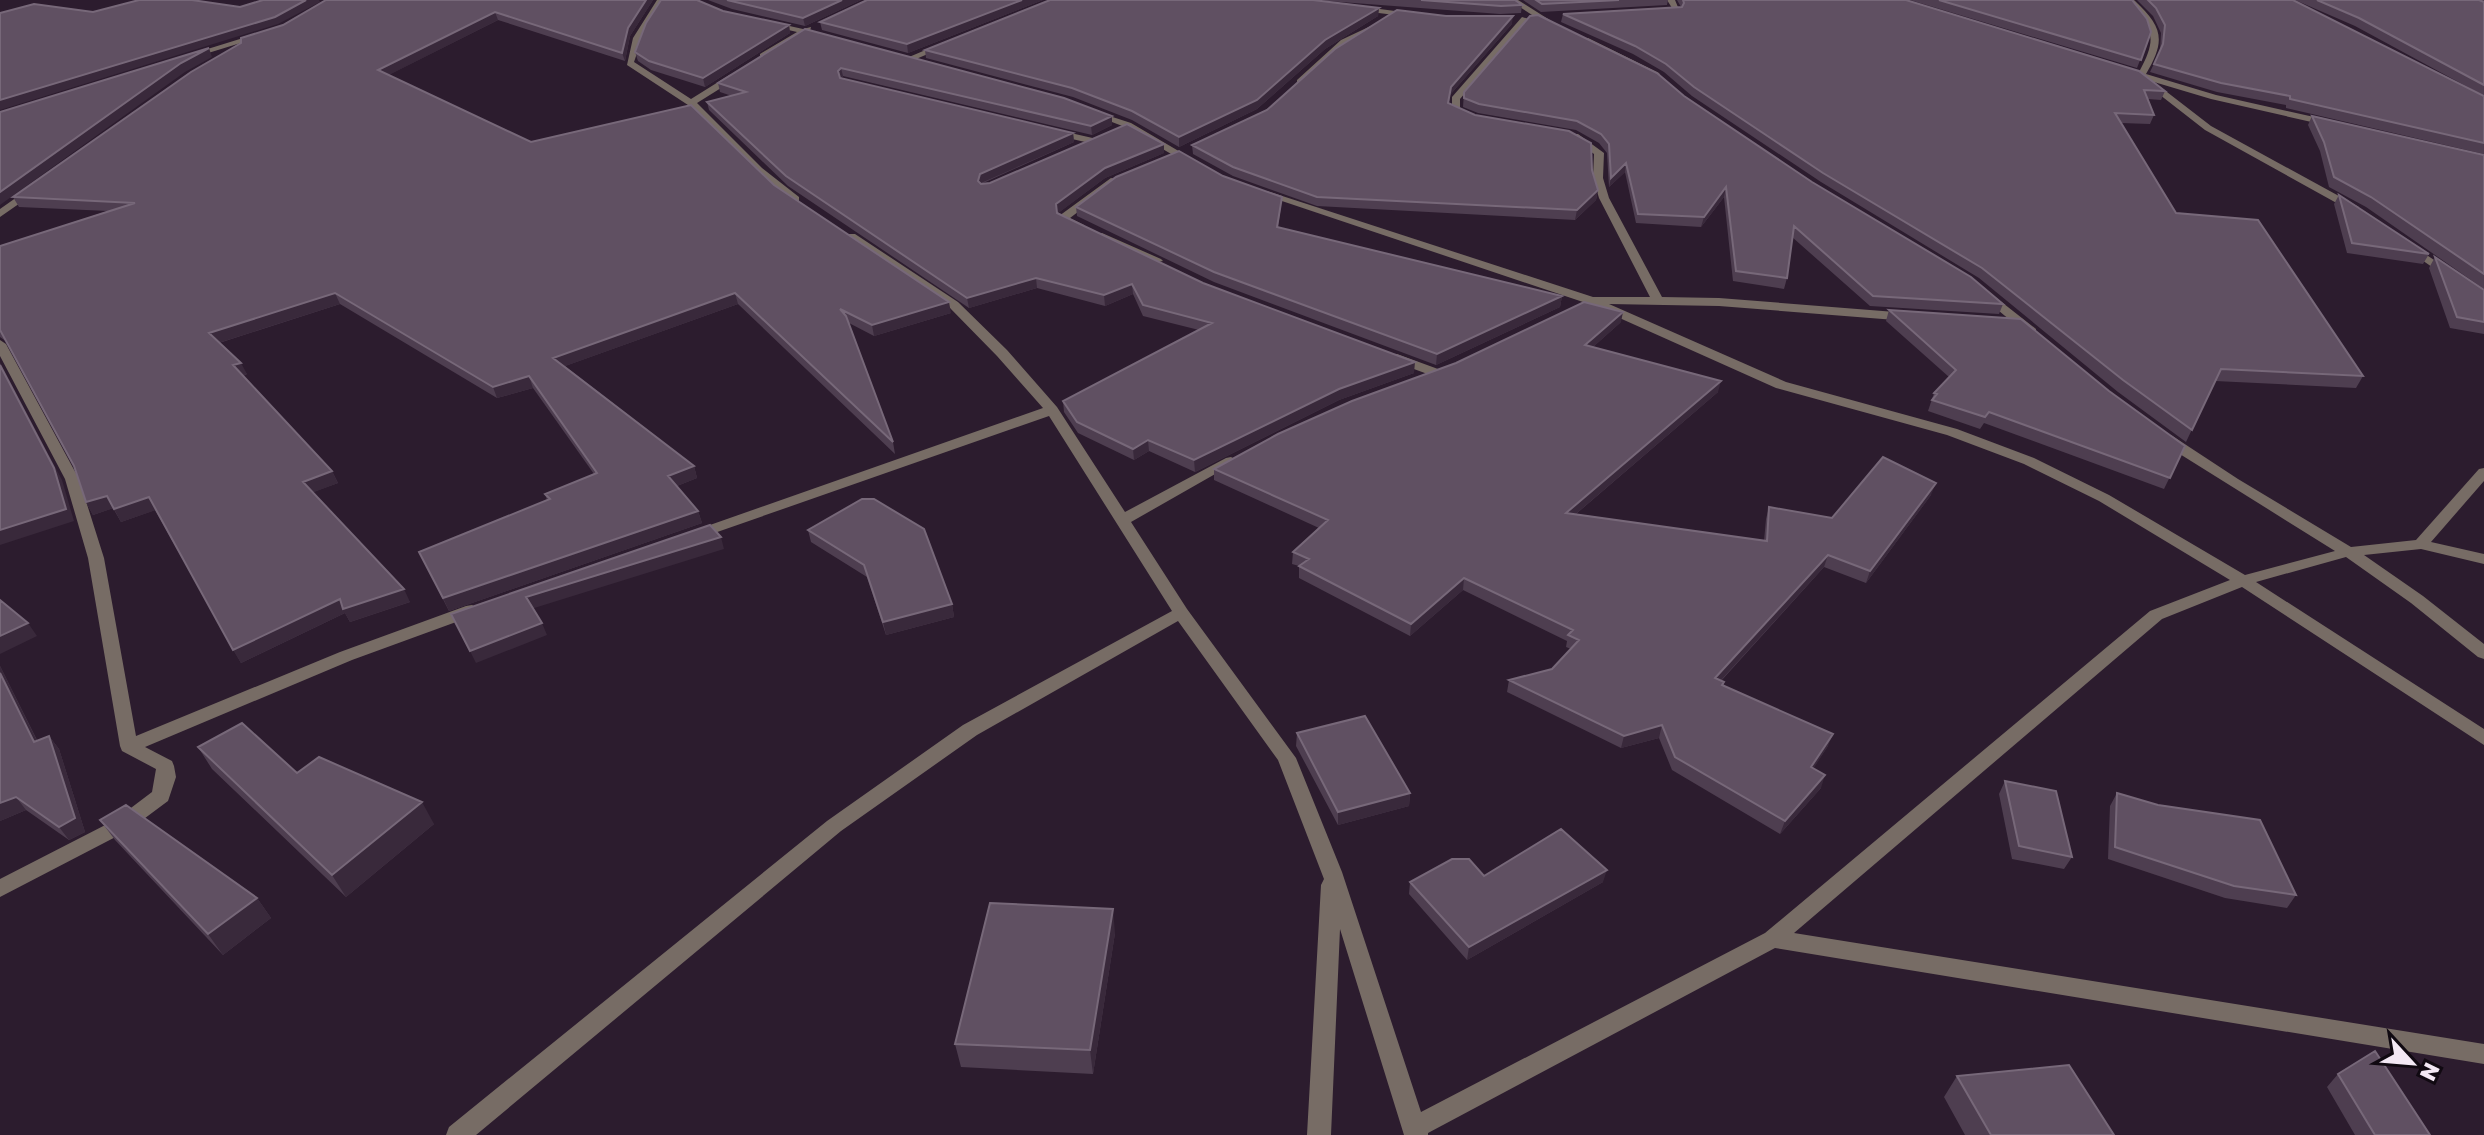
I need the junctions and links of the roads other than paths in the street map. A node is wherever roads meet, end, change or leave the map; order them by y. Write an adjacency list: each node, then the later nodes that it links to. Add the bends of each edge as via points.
1 (661, 0): 28 (street, via 630,63)
2 (1513, 0): 11 (street)
3 (1671, 0): 6 (street, via 1677,10)
4 (2130, 0): 25 (street, via 2157,32 2154,54)
5 (1349, 7): 7 (street)
6 (1645, 12)
7 (1395, 13): 8 (street); 27 (street, via 1344,42)
8 (1409, 15)
9 (1513, 19): 10 (street)
10 (1525, 19): 11 (street); 30 (street, via 1455,99 1455,110)
11 (1541, 19): 26 (street, via 1570,27)
12 (759, 21): 14 (street)
13 (818, 25): 14 (street)
14 (804, 31): 15 (street); 21 (street)
15 (833, 39)
16 (956, 41): 19 (street)
17 (891, 56): 19 (street)
18 (223, 58): 20 (street, via 268,34)
19 (906, 60): 23 (street)
20 (175, 61)
21 (752, 64)
22 (2113, 67): 25 (street)
23 (935, 68)
24 (743, 70): 28 (street)
25 (2141, 76): 31 (street); 44 (street, via 2208,128)
26 (1669, 84)
27 (1289, 91)
28 (691, 103): 43 (street, via 758,170)
29 (1080, 107): 37 (street)
30 (1488, 120)
31 (2336, 125)
32 (1034, 128): 35 (street)
33 (1557, 132): 50 (street, via 1579,138 1599,153 1604,198)
34 (1106, 136): 35 (street)
35 (1094, 141): 36 (street)
36 (1081, 147)
37 (1184, 152): 38 (street); 39 (street)
38 (1165, 160)
39 (1203, 168)
40 (1125, 176): 48 (street, via 1064,220)
41 (39, 187): 45 (street)
42 (1256, 191): 52 (street)
43 (808, 208)
44 (2360, 211)
45 (0, 214)
46 (835, 226): 62 (street, via 954,305)
47 (2397, 238): 51 (street)
48 (1166, 266)
49 (1973, 283): 55 (street)
50 (1657, 299): 52 (street); 53 (street)
51 (2484, 299)
52 (1583, 304): 71 (street, via 1781,385 1952,432 2029,461 2104,498)
53 (1920, 318)
54 (1993, 321): 55 (street)
55 (2021, 323): 56 (street)
56 (2043, 341)
57 (0, 344): 76 (street, via 72,479 96,558)
58 (1378, 351): 60 (street)
59 (1449, 368): 60 (street)
60 (1433, 372): 61 (street)
61 (1418, 378)
62 (1052, 410): 66 (street); 67 (street)
63 (2159, 433): 69 (street)
64 (1244, 454): 66 (street)
65 (2484, 472): 68 (street)
66 (1122, 520): 73 (street)
67 (686, 538)
68 (2421, 544): 69 (street); 70 (street)
69 (2348, 552): 71 (street); 74 (street)
70 (2484, 559)
71 (2243, 581): 75 (street); 79 (street, via 2156,615)
72 (491, 604): 76 (street, via 346,656)
73 (1181, 613): 77 (street, via 1287,758); 82 (street, via 970,730 834,826)
74 (2484, 653)
75 (2484, 738)
76 (129, 746): 78 (street, via 165,766 161,796 122,825)
77 (1332, 872): 81 (street); 83 (street)
78 (0, 889)
79 (1773, 939): 80 (street); 81 (street)
80 (2484, 1054)
81 (1414, 1132)
82 (458, 1135)
83 (1319, 1135)

